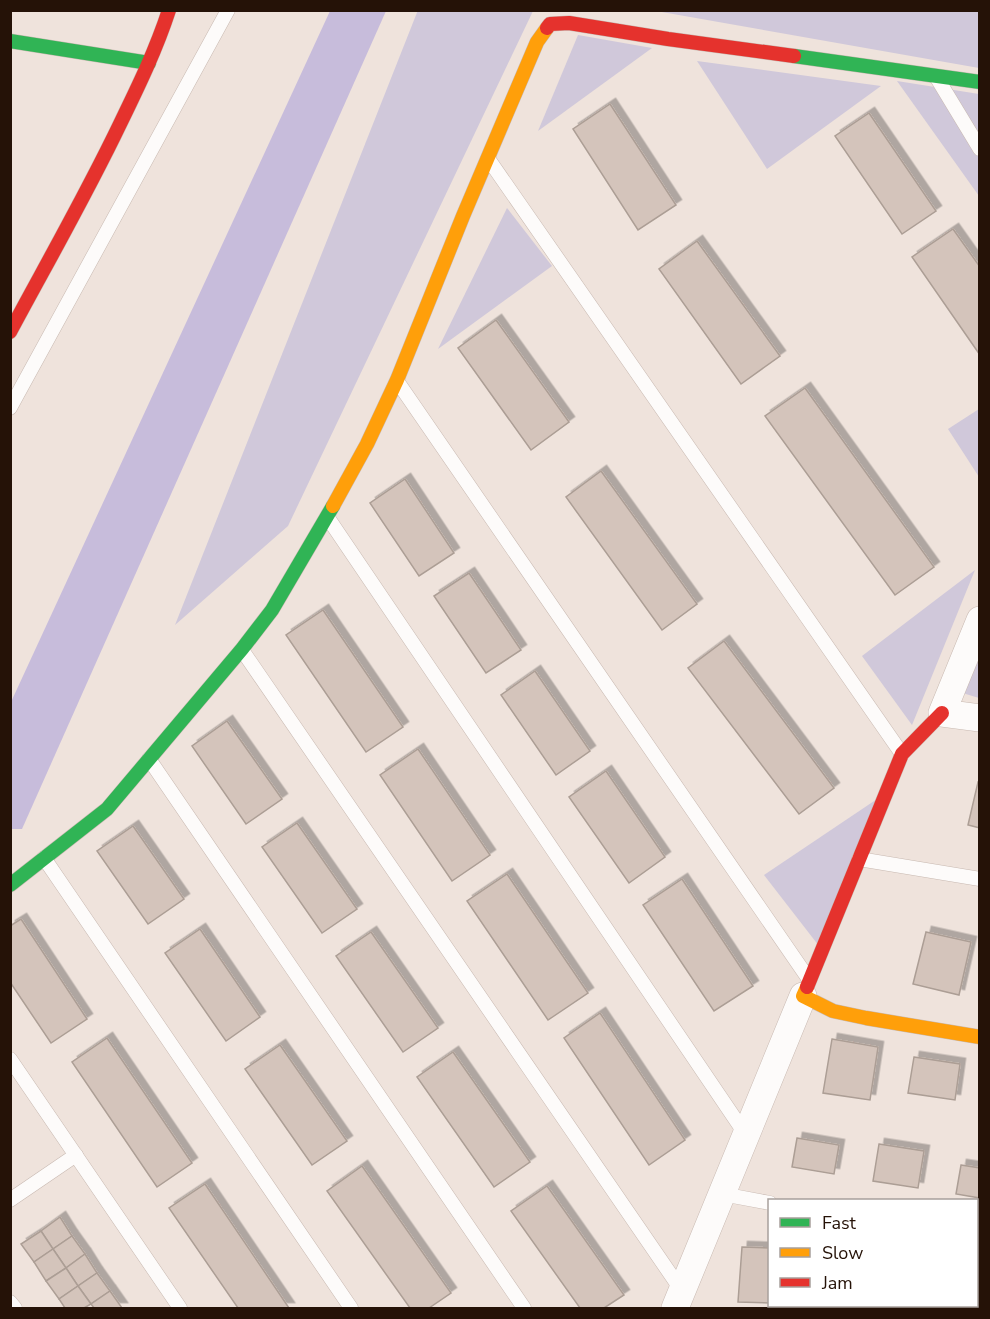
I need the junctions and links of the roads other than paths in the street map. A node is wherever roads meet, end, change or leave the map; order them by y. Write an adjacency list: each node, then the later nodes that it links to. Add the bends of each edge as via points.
1 (169, 10): 4 (street)
2 (228, 10): 11 (lane)
3 (10, 41): 4 (street)
4 (149, 63): 9 (street, via 113,140)
5 (873, 67): 6 (street); 7 (lane, via 937,78); 8 (street, via 569,23 550,24 537,42)
6 (980, 82)
7 (980, 149)
8 (487, 158): 10 (street); 17 (lane)
9 (10, 332)
10 (397, 380): 12 (street); 23 (lane)
11 (10, 408)
12 (327, 517): 14 (street, via 272,610); 26 (lane)
13 (980, 620): 15 (street)
14 (242, 649): 18 (street); 31 (lane)
15 (942, 713): 16 (street); 17 (street)
16 (980, 718)
17 (902, 754): 20 (street)
18 (149, 759): 19 (street, via 107,808); 36 (lane)
19 (44, 858): 22 (street); 35 (lane)
20 (859, 860): 21 (lane); 23 (street)
21 (980, 879)
22 (10, 885)
23 (806, 988): 24 (street, via 833,1011); 26 (street)
24 (980, 1037)
25 (10, 1059): 27 (lane)
26 (746, 1135): 28 (street)
27 (76, 1155): 29 (lane); 34 (lane)
28 (722, 1194): 30 (lane); 31 (street)
29 (10, 1200)
30 (768, 1203)
31 (678, 1300)
32 (10, 1302): 33 (lane)
33 (15, 1308)
34 (180, 1308)
35 (351, 1308)
36 (524, 1308)

